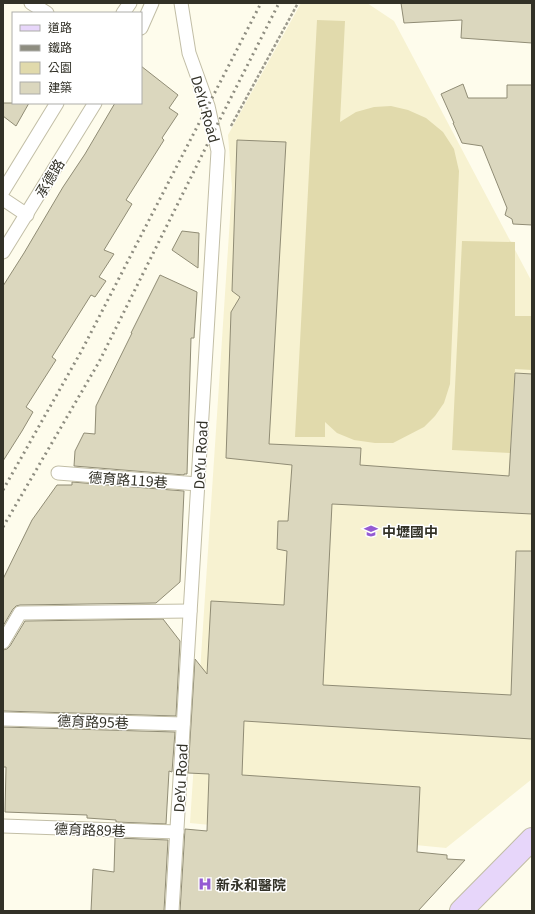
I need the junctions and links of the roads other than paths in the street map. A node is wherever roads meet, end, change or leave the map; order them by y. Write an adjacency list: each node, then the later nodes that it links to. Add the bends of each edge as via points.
1 (30, 3): 5 (lane)
2 (130, 3): 6 (lane)
3 (152, 3): 7 (lane)
4 (181, 3): 15 (lane, DeYu Road, via 189,53 208,106 218,151)
5 (45, 12)
6 (125, 12)
7 (142, 26)
8 (56, 104): 10 (lane)
9 (94, 104): 12 (lane, 承德路)
10 (3, 191)
11 (3, 199): 12 (lane)
12 (26, 215): 13 (lane, 承德路)
13 (3, 252)
14 (58, 473): 15 (lane, 德育路119巷)
15 (198, 484): 16 (lane, DeYu Road)
16 (190, 611): 17 (lane, via 20,613); 19 (lane, DeYu Road)
17 (3, 642)
18 (3, 719): 19 (lane, 德育路95巷)
19 (183, 724): 21 (lane, DeYu Road)
20 (3, 826): 21 (lane, 德育路89巷)
21 (177, 832): 23 (lane, DeYu Road)
22 (532, 838): 24 (main road)
23 (172, 911)
24 (461, 911)

